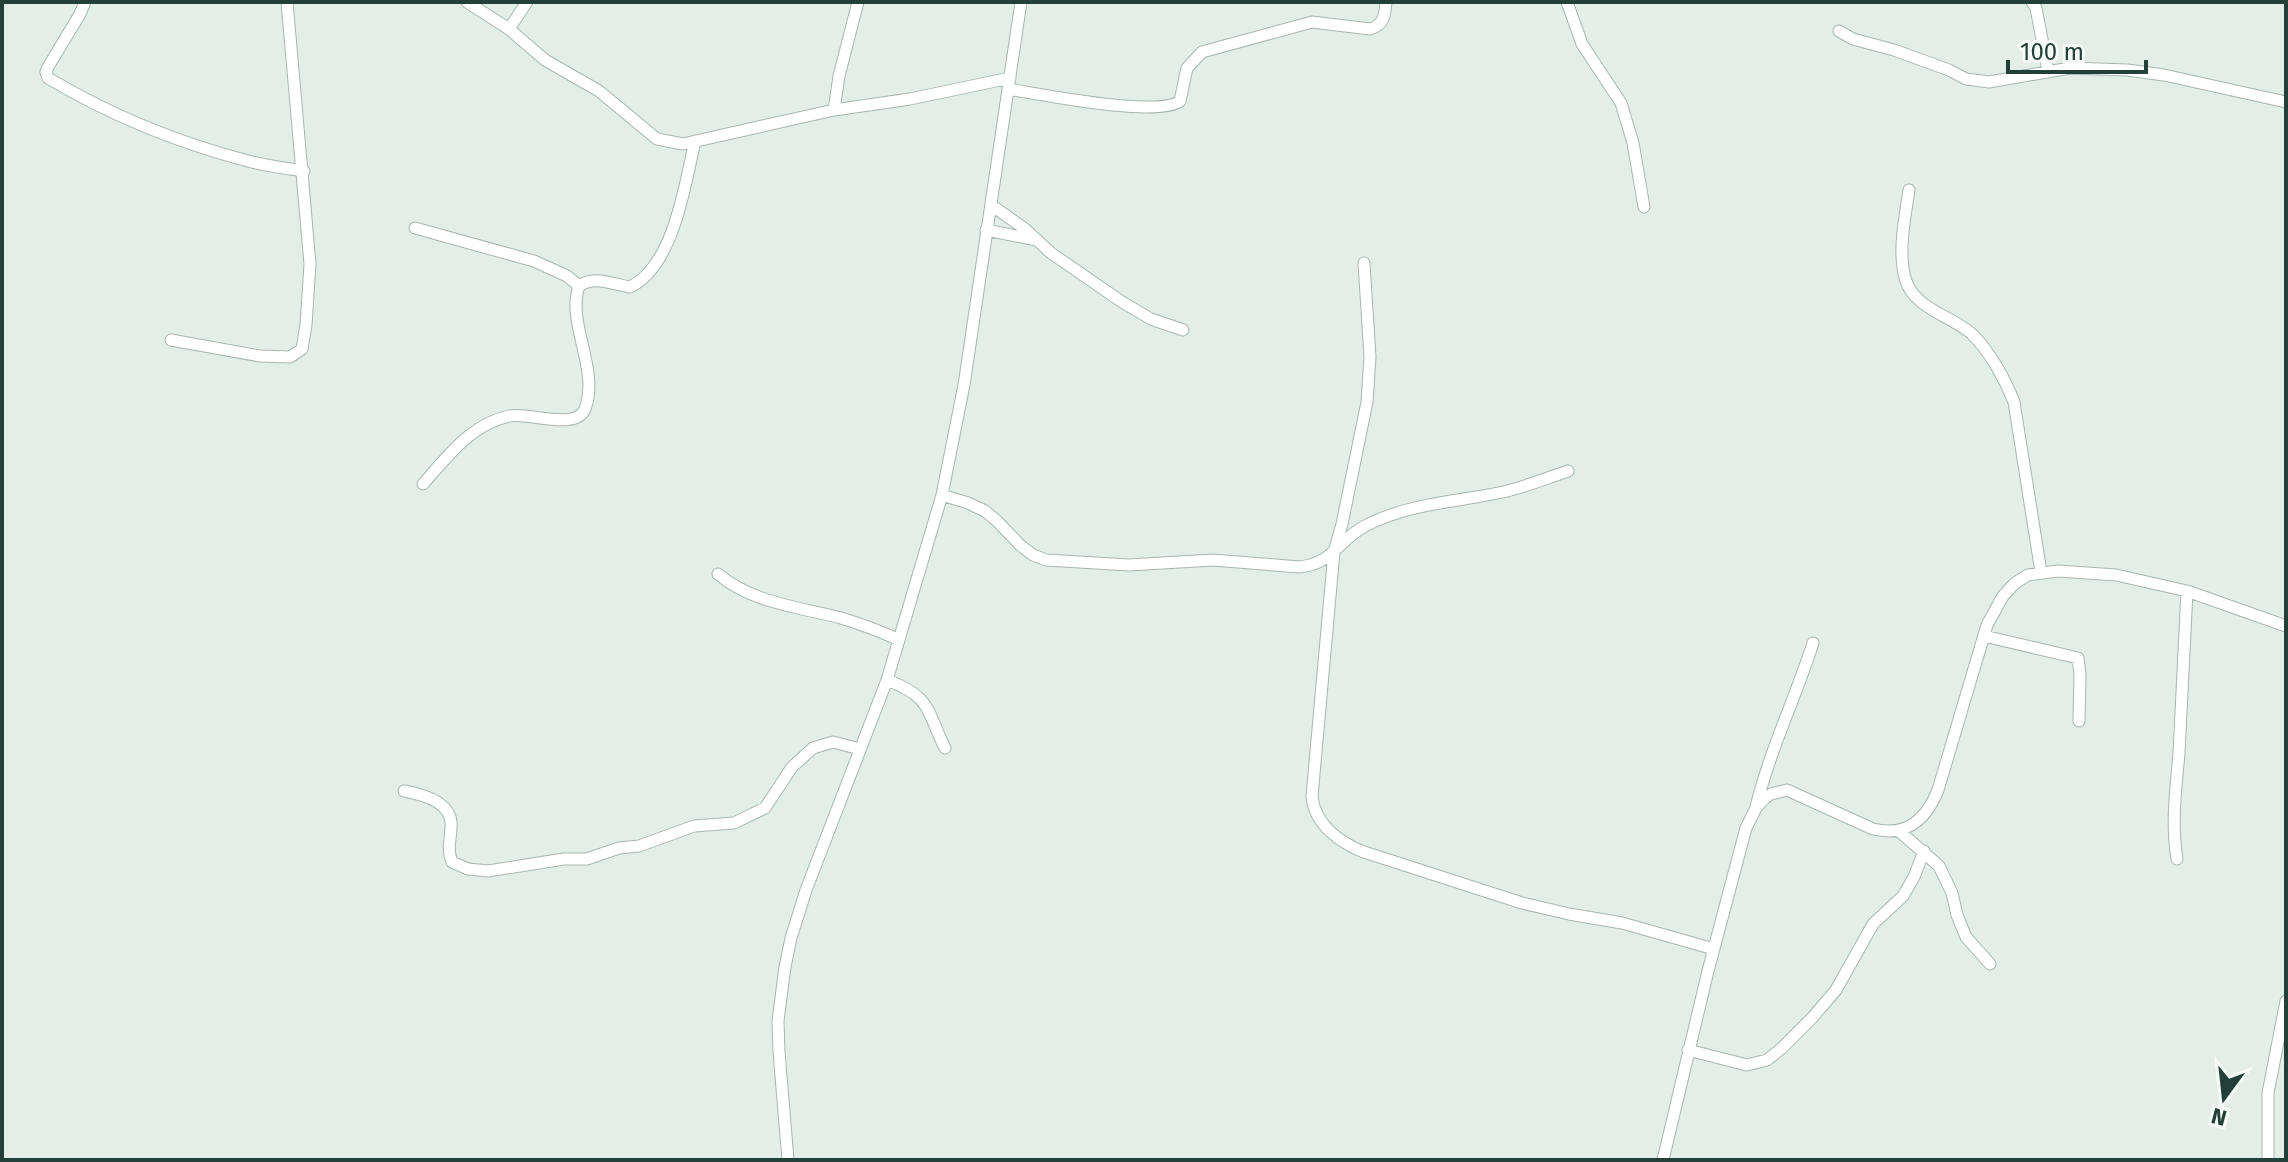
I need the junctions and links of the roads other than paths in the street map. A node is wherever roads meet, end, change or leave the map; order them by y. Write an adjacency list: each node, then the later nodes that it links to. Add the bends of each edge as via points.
1 (85, 2): 17 (street, via 48,67 48,78 167,136 249,162)
2 (287, 2): 17 (street)
3 (467, 2): 10 (street)
4 (527, 2): 10 (street)
5 (858, 2): 15 (street)
6 (1021, 2): 13 (street)
7 (1386, 2): 13 (street, via 1378,27 1312,22 1202,52 1187,68 1180,101 1174,105 1089,101)
8 (1567, 2): 20 (street, via 1582,44 1621,103)
9 (2032, 2): 12 (street)
10 (509, 29): 16 (street, via 657,139)
11 (1839, 31): 12 (street, via 1966,79 1989,82)
12 (2048, 71): 14 (street, via 2127,70)
13 (1009, 84): 15 (street); 19 (street)
14 (2286, 102)
15 (834, 110): 16 (street)
16 (695, 141): 25 (street, via 677,221 644,277 630,287 591,280)
17 (304, 171): 27 (street, via 310,264 302,349 290,357 260,356)
18 (1909, 190): 32 (street, via 1902,262 1907,284 1927,306 1975,336 2007,386 2014,402)
19 (991, 205): 22 (street); 23 (street)
20 (1644, 207)
21 (415, 228): 25 (street, via 534,261)
22 (986, 230): 23 (street); 30 (street)
23 (1038, 240): 26 (street, via 1122,302)
24 (1364, 263): 31 (street, via 1367,402)
25 (579, 286): 29 (street, via 576,311 588,383 579,417 511,415 488,423 461,441)
26 (1183, 330)
27 (171, 340)
28 (1568, 471): 31 (street, via 1507,491 1396,513 1353,532)
29 (423, 484)
30 (942, 495): 31 (street, via 985,511 1021,546 1046,560 1129,565 1213,560 1299,567 1312,566); 37 (street)
31 (1334, 552): 48 (street, via 1312,796 1327,829 1364,852 1522,903)
32 (2041, 572): 34 (street, via 2116,575); 36 (street, via 2015,583 2003,596)
33 (718, 574): 37 (street, via 749,593)
34 (2187, 591): 35 (street); 47 (street, via 2173,817)
35 (2286, 626)
36 (1984, 636): 40 (street, via 2078,658); 45 (street, via 1935,798 1921,819)
37 (899, 640): 39 (street)
38 (1813, 643): 44 (street)
39 (887, 680): 41 (street, via 924,701); 42 (street)
40 (2079, 721)
41 (945, 748)
42 (860, 749): 43 (street, via 833,742 813,748 792,767 765,808 734,823 694,826 587,859 488,871 452,862 447,811 422,794); 52 (street, via 806,890 785,967 778,1021)
43 (404, 791)
44 (1756, 808): 45 (street, via 1771,794 1787,790 1873,829); 48 (street)
45 (1899, 831): 46 (street)
46 (1924, 851): 49 (street, via 1939,866 1966,937); 51 (street, via 1903,896 1873,924 1836,990 1782,1048 1767,1060 1747,1065)
47 (2177, 859)
48 (1714, 949): 51 (street)
49 (1990, 964)
50 (2286, 1001): 54 (street, via 2268,1093)
51 (1688, 1050): 53 (street)
52 (788, 1160)
53 (1663, 1160)
54 (2268, 1160)

